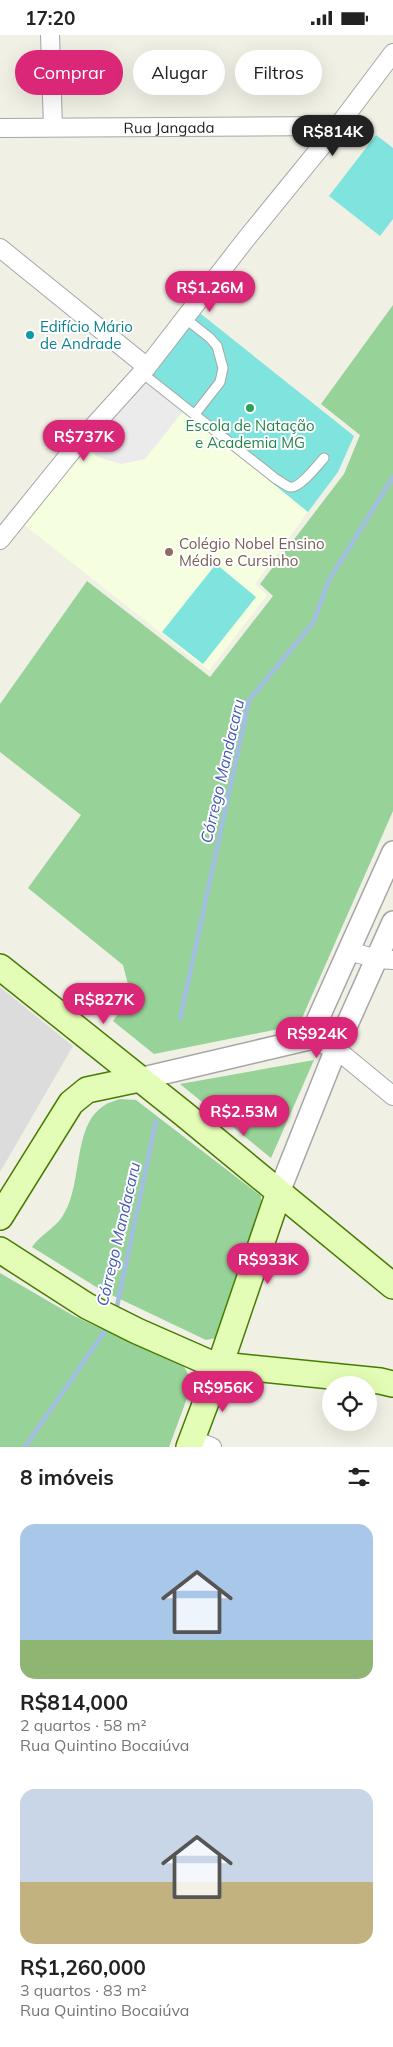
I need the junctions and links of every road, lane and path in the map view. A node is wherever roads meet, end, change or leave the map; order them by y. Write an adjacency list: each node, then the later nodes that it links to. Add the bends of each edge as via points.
1 (50, 35): 4 (street)
2 (393, 53): 3 (street)
3 (338, 126): 4 (street, Rua Jangada); 7 (street)
4 (53, 127): 5 (street, Rua Jangada)
5 (0, 128)
6 (0, 248): 8 (street)
7 (186, 319): 8 (street); 9 (lane, via 217,346 223,368 220,382)
8 (145, 370): 9 (lane); 11 (street, via 80,441)
9 (195, 414): 10 (lane, via 276,479 291,487 303,481)
10 (324, 458)
11 (0, 540)
12 (393, 852): 14 (street)
13 (393, 922): 15 (street)
14 (349, 951): 15 (street); 17 (street)
15 (385, 959): 18 (street)
16 (0, 967): 19 (main road)
17 (308, 1039): 18 (street); 19 (street)
18 (336, 1049): 20 (street); 21 (street)
19 (139, 1079): 21 (main road); 22 (main road, via 87,1090 72,1103)
20 (393, 1096)
21 (279, 1191): 24 (main road); 25 (main road)
22 (0, 1217)
23 (0, 1249): 25 (main road, via 87,1306 137,1331)
24 (393, 1286)
25 (220, 1365): 26 (main road); 27 (main road)
26 (393, 1384)
27 (198, 1444)

